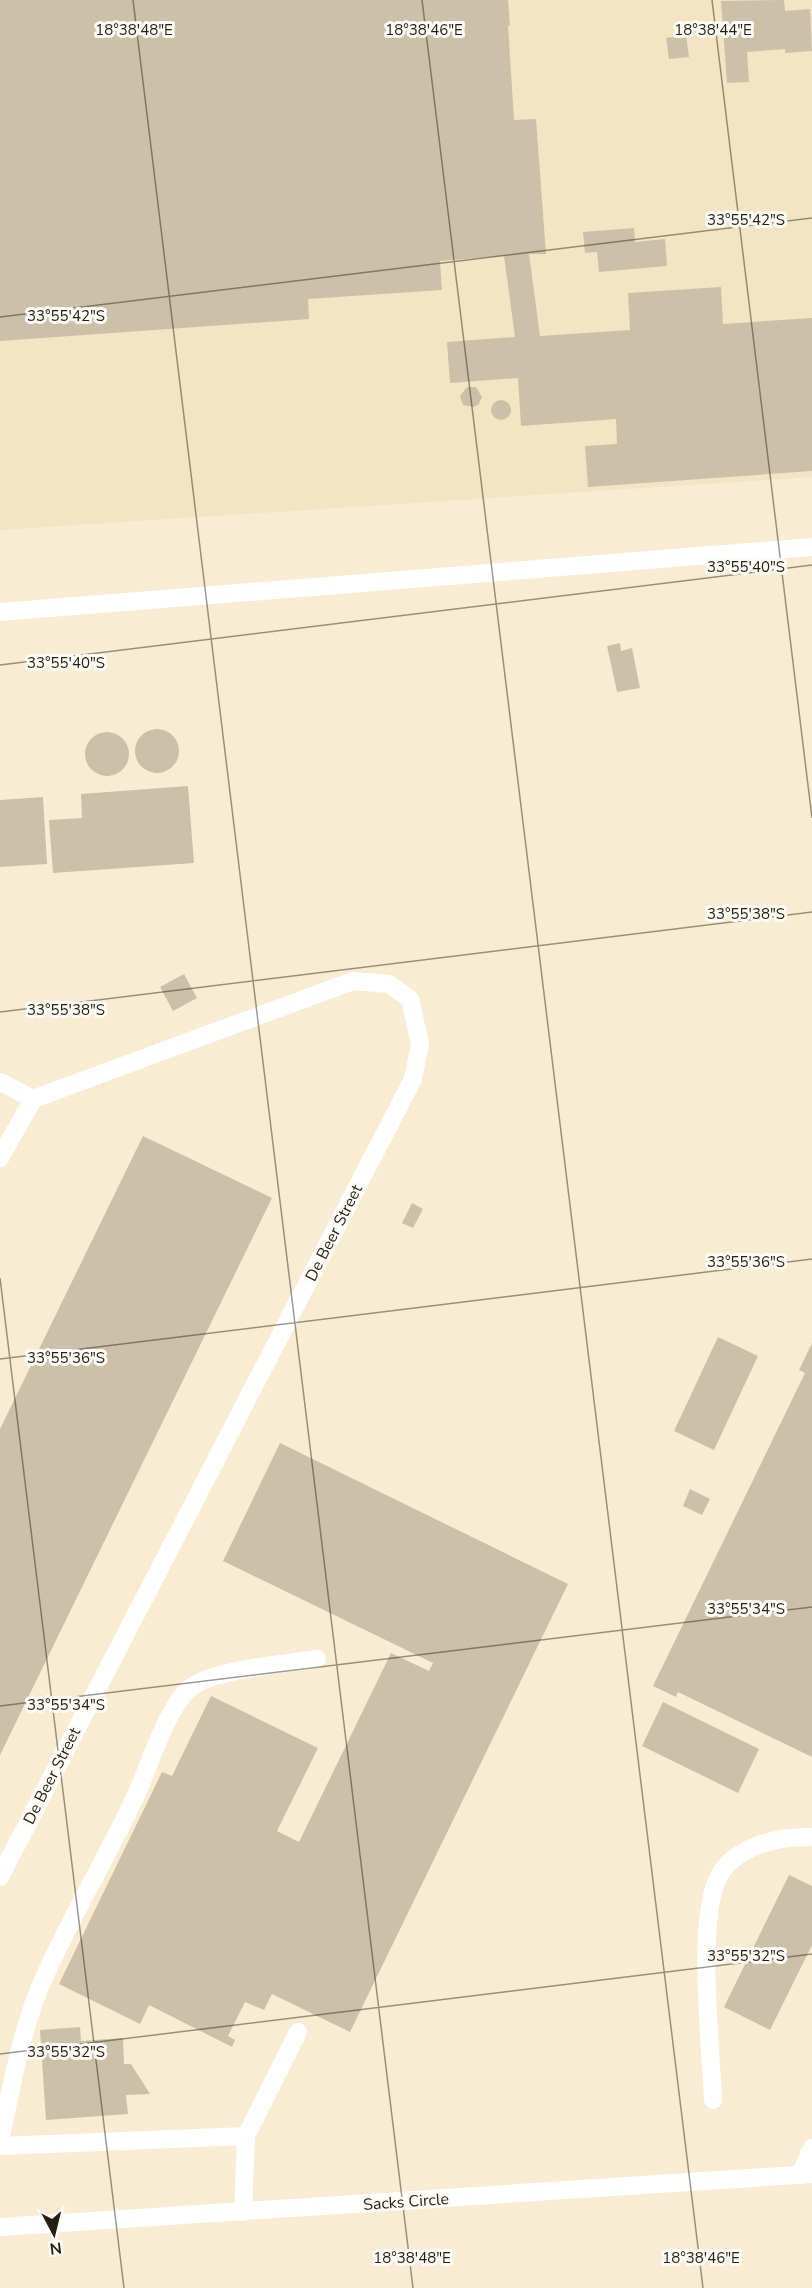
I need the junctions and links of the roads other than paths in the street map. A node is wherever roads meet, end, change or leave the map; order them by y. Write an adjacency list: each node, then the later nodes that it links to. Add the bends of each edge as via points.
1 (812, 547): 2 (lane)
2 (0, 612)
3 (0, 1082): 4 (lane)
4 (33, 1099): 5 (lane); 8 (lane, De Beer Street, via 353,981 389,984 410,999 420,1044 413,1079)
5 (0, 1158)
6 (317, 1659): 12 (lane, via 207,1679 183,1695 39,1989)
7 (812, 1837): 10 (lane, via 774,1840 741,1852 719,1875 709,1905 707,1964)
8 (0, 1877)
9 (298, 2032): 11 (lane)
10 (713, 2100)
11 (246, 2136): 13 (lane); 16 (lane)
12 (0, 2141)
13 (0, 2146)
14 (812, 2148): 15 (lane)
15 (806, 2175): 16 (lane, Sacks Circle)
16 (243, 2212): 17 (lane, Sacks Circle)
17 (0, 2227)

